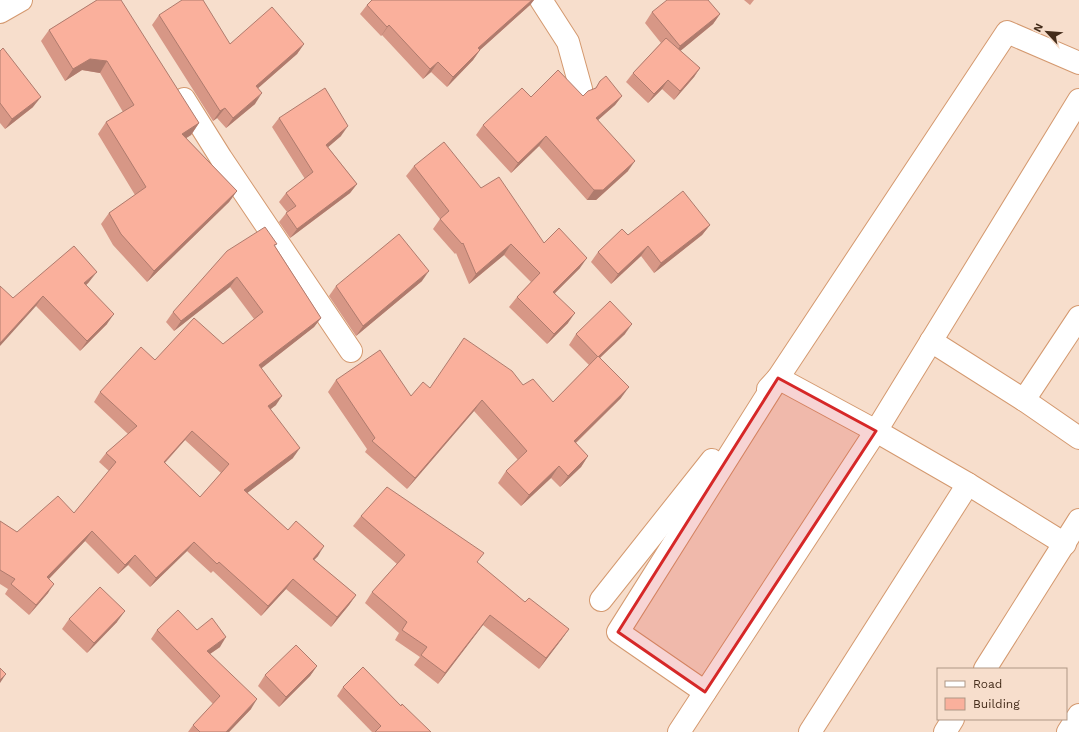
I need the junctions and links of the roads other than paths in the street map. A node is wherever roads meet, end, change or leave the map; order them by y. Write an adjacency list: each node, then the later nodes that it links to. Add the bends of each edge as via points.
1 (21, 0): 3 (street)
2 (541, 0): 6 (street, via 568,42)
3 (0, 12)
4 (1079, 64): 11 (street, via 1007,32)
5 (175, 86): 10 (street)
6 (581, 89)
7 (1079, 100): 9 (street)
8 (1079, 317): 12 (street)
9 (931, 341): 12 (street); 13 (street)
10 (351, 351)
11 (778, 378): 13 (street); 18 (street); 20 (street, via 618,632)
12 (1024, 400): 14 (street)
13 (876, 431): 15 (street); 20 (street)
14 (1079, 438)
15 (968, 484): 17 (street); 24 (street)
16 (1079, 520): 17 (street)
17 (1065, 544): 19 (street)
18 (600, 600)
19 (986, 668)
20 (705, 692): 23 (street)
21 (1079, 715): 26 (street)
22 (952, 720): 25 (street)
23 (679, 732)
24 (810, 732)
25 (945, 732)
26 (1068, 732)

